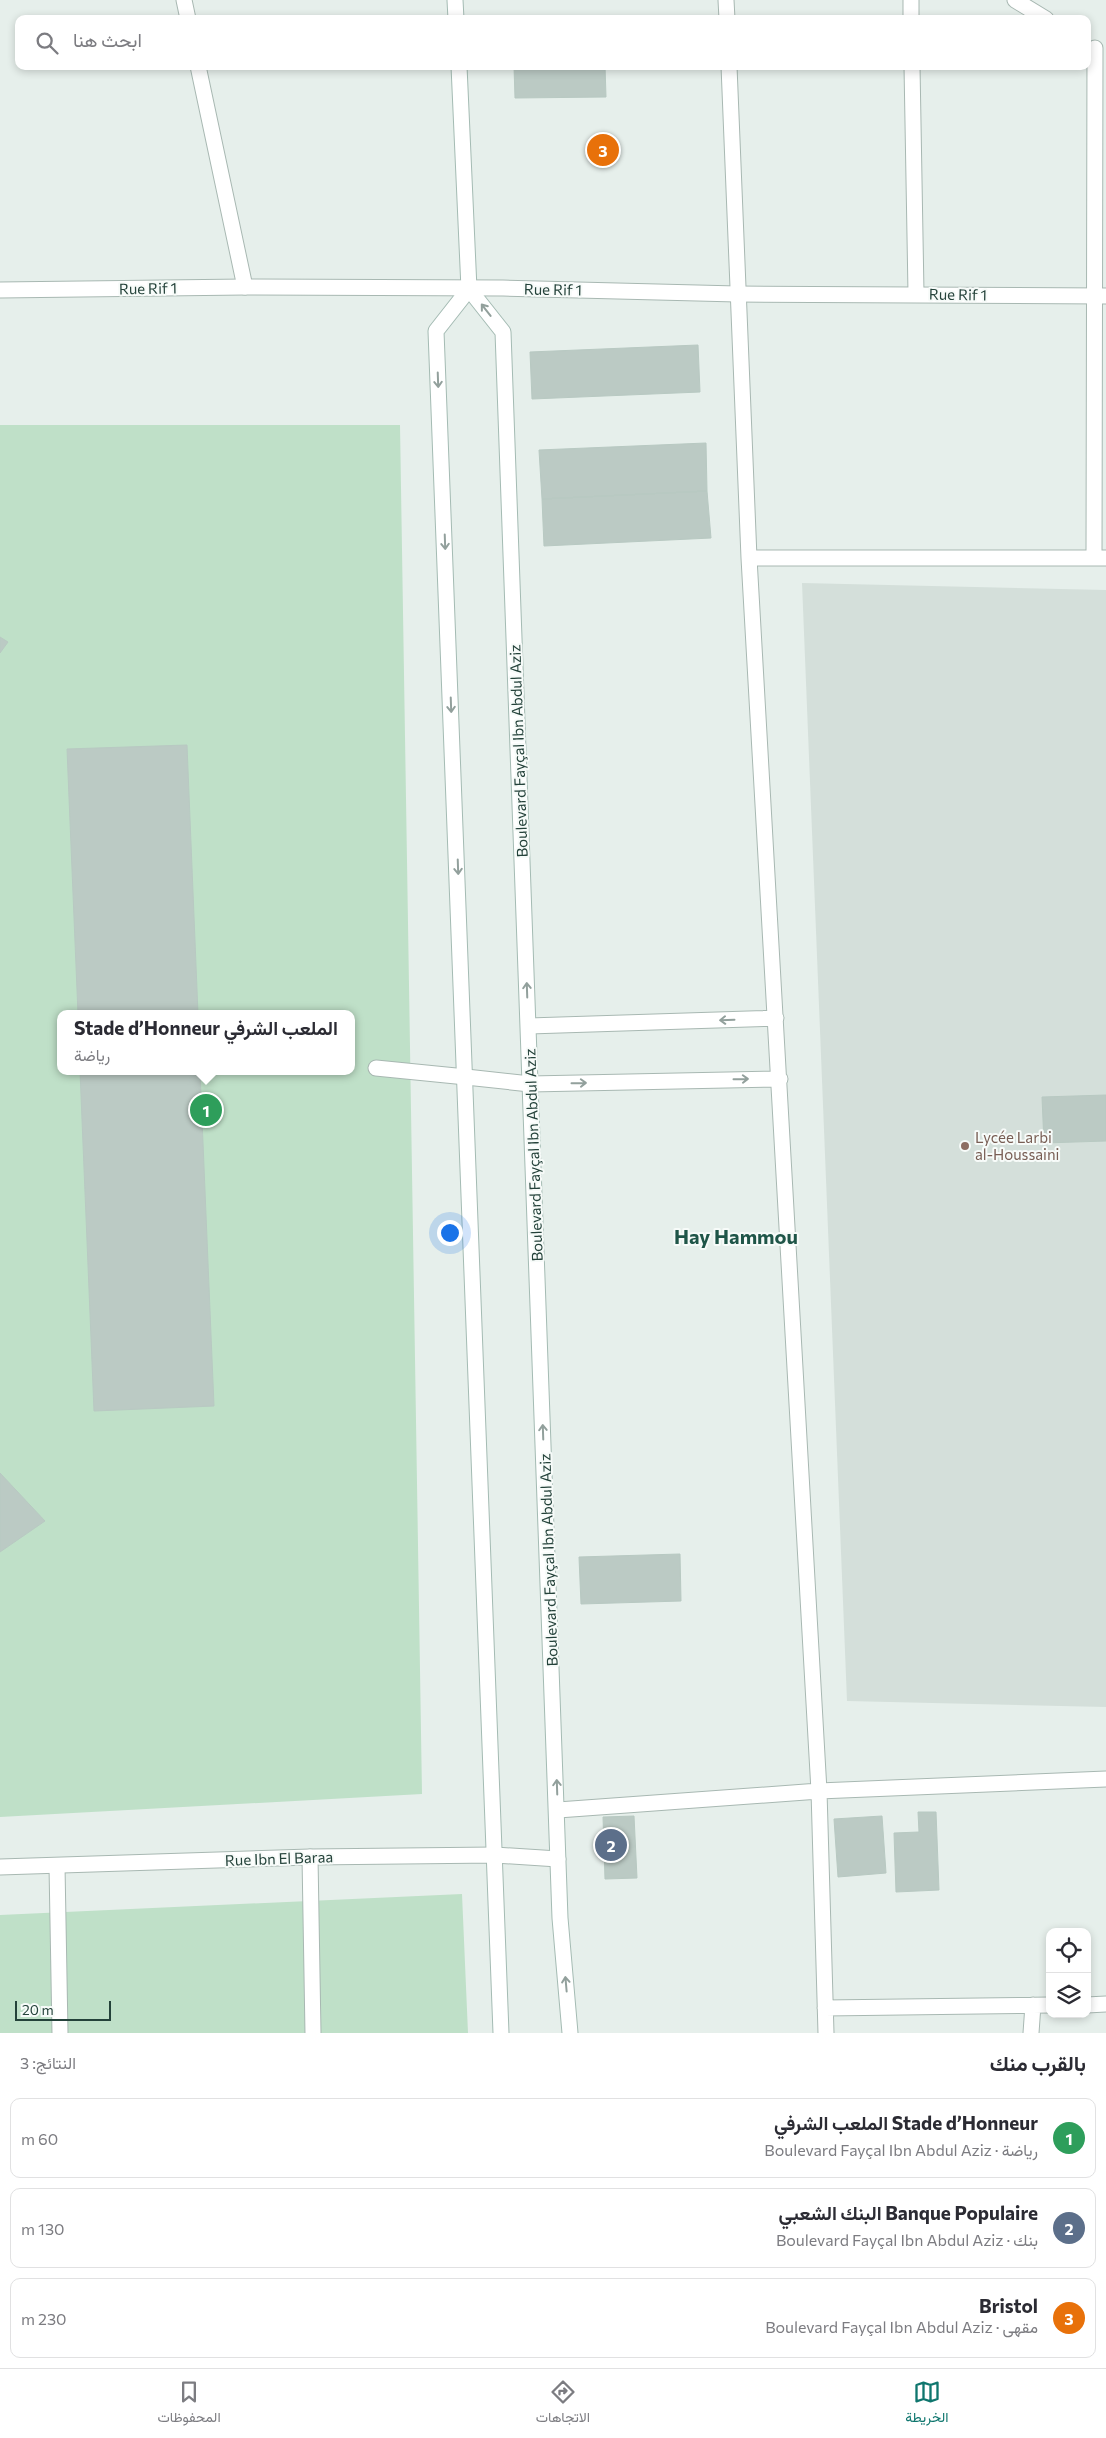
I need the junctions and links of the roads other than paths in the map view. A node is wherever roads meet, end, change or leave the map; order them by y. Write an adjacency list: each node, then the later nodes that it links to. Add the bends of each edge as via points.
1 (184, 0): 6 (street)
2 (455, 0): 7 (street)
3 (726, 0): 8 (street)
4 (911, 0): 9 (street)
5 (1015, 0): 10 (street)
6 (187, 15)
7 (456, 15)
8 (727, 15)
9 (911, 15)
10 (1039, 15)
11 (1096, 49): 21 (street)
12 (199, 70): 16 (street)
13 (458, 70): 17 (street)
14 (729, 70): 20 (street)
15 (912, 70): 19 (street)
16 (245, 287): 17 (street, Rue Rif 1); 18 (street, Rue Rif 1)
17 (469, 289): 20 (street, Rue Rif 1); 25 (street, Boulevard Fayçal Ibn Abdul Aziz, one-way to 17, via 503,332); 27 (street, one-way to 27, via 436,331)
18 (0, 290)
19 (916, 293): 20 (street, Rue Rif 1); 21 (street, Rue Rif 1)
20 (737, 294): 22 (street)
21 (1100, 296): 23 (street)
22 (749, 558): 23 (street); 24 (street)
23 (1100, 558)
24 (776, 1018): 25 (street, one-way to 25); 28 (street)
25 (529, 1026): 29 (street, Boulevard Fayçal Ibn Abdul Aziz)
26 (376, 1068): 27 (street)
27 (466, 1077): 29 (street); 33 (street)
28 (780, 1079): 29 (street, one-way to 28); 31 (street)
29 (530, 1084): 32 (street, Boulevard Fayçal Ibn Abdul Aziz, one-way to 29)
30 (1106, 1779): 31 (street)
31 (819, 1791): 32 (street); 42 (street)
32 (558, 1810): 35 (street, Boulevard Fayçal Ibn Abdul Aziz)
33 (495, 1855): 34 (street, Rue Ibn El Baraa); 35 (street, Rue Ibn El Baraa); 46 (street)
34 (310, 1857): 36 (street, Rue Ibn El Baraa); 45 (street)
35 (558, 1859): 43 (street, Boulevard Fayçal Ibn Abdul Aziz, one-way to 35, via 560,1918)
36 (57, 1866): 37 (street, Rue Ibn El Baraa); 44 (street)
37 (0, 1867)
38 (1106, 2004): 41 (street)
39 (1033, 2005): 40 (street); 42 (street); 48 (street)
40 (1046, 2005)
41 (1091, 2005)
42 (825, 2008): 47 (street)
43 (573, 2031)
44 (60, 2033)
45 (313, 2033)
46 (501, 2033)
47 (826, 2033)
48 (1031, 2033)

